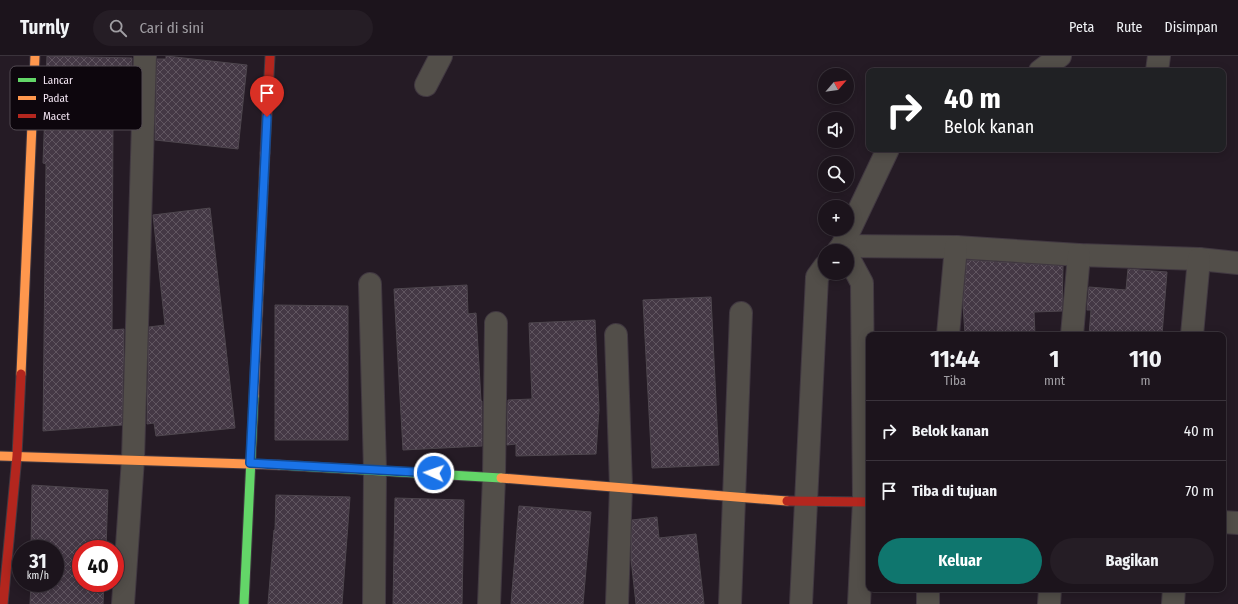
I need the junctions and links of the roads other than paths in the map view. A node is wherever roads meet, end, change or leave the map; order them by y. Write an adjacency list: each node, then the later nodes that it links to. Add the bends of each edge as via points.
1 (35, 56): 7 (street)
2 (145, 56): 30 (street)
3 (270, 56): 31 (street)
4 (441, 56): 10 (street)
5 (1060, 56): 8 (street)
6 (1159, 56): 9 (street)
7 (35, 66)
8 (1044, 68)
9 (1157, 68)
10 (426, 85)
11 (32, 130): 29 (street)
12 (887, 152): 13 (street)
13 (846, 244)
14 (956, 247): 15 (street); 16 (street); 24 (street)
15 (854, 251)
16 (1079, 255): 17 (street); 25 (street)
17 (1199, 259): 18 (street); 26 (street)
18 (1238, 263)
19 (854, 270): 37 (street, via 862,283)
20 (818, 276): 36 (street)
21 (370, 284): 32 (street)
22 (741, 313): 35 (street)
23 (496, 323): 33 (street)
24 (948, 332)
25 (1072, 332)
26 (1192, 332)
27 (616, 335): 34 (street)
28 (0, 456): 29 (street)
29 (17, 456): 30 (street); 40 (street)
30 (133, 459): 31 (street); 44 (street)
31 (250, 463): 32 (street); 45 (street)
32 (374, 470): 33 (street); 46 (street)
33 (494, 477): 34 (street); 47 (street)
34 (621, 487): 35 (street); 48 (street)
35 (735, 498): 36 (street); 49 (street)
36 (806, 502): 37 (street); 50 (street)
37 (866, 502): 51 (street)
38 (1226, 522): 39 (street)
39 (1238, 523)
40 (2, 590)
41 (928, 592): 52 (street)
42 (1050, 592): 53 (street)
43 (1174, 592): 54 (street)
44 (123, 604)
45 (244, 604)
46 (374, 604)
47 (489, 604)
48 (617, 604)
49 (730, 604)
50 (801, 604)
51 (859, 604)
52 (928, 604)
53 (1049, 604)
54 (1173, 604)

